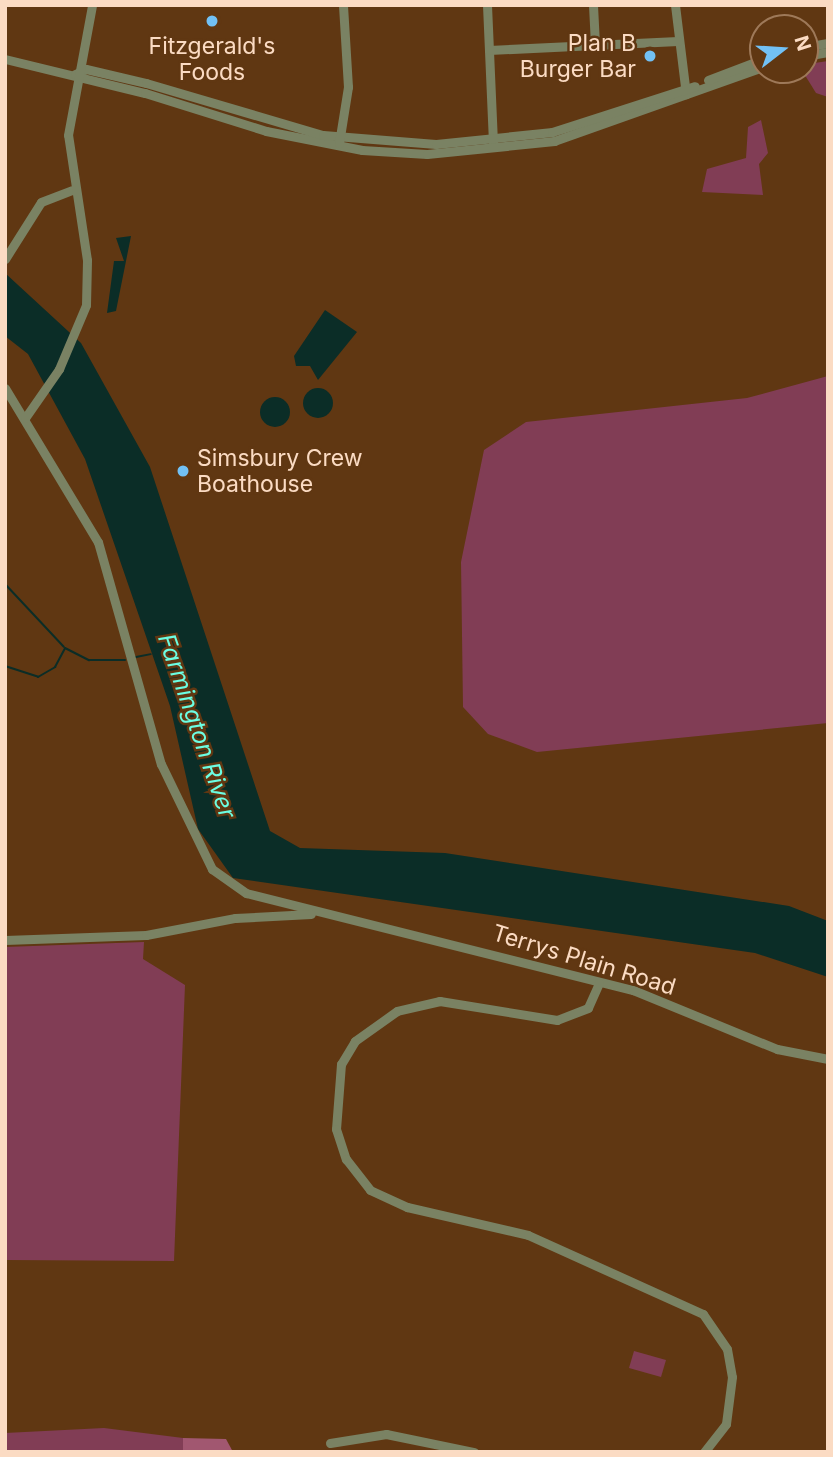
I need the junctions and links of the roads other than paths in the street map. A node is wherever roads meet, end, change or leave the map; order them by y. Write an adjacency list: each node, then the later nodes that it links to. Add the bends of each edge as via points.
1 (92, 5): 12 (street)
2 (343, 5): 14 (street, via 348,87)
3 (487, 5): 8 (street)
4 (593, 5): 7 (street)
5 (676, 5): 6 (street)
6 (678, 37): 7 (street); 13 (street)
7 (595, 45): 8 (street)
8 (489, 50): 15 (street)
9 (5, 59): 12 (street)
10 (749, 65): 13 (street)
11 (749, 71): 13 (street)
12 (75, 74): 14 (street, via 266,131); 16 (street, via 68,135)
13 (686, 93): 15 (street, via 601,120)
14 (339, 141): 15 (street)
15 (493, 145)
16 (72, 190): 17 (street, via 41,202); 19 (street, via 88,276 77,335)
17 (5, 259)
18 (5, 388): 19 (street)
19 (25, 418): 20 (street, via 98,541 122,608 143,710 197,845 212,869 246,893)
20 (323, 914): 21 (street, via 235,918 146,935); 22 (street, Terrys Plain Road, via 406,929)
21 (5, 940)
22 (599, 983): 23 (street, Terrys Plain Road, via 633,990 777,1049); 26 (street, via 588,1008 557,1020 440,1002 397,1011 355,1041 341,1064 335,1129 346,1159 370,1190 407,1207 528,1235 703,1314 727,1349 732,1377 726,1424)
23 (828, 1059)
24 (330, 1443): 25 (street, via 392,1435)
25 (474, 1452)
26 (704, 1452)

